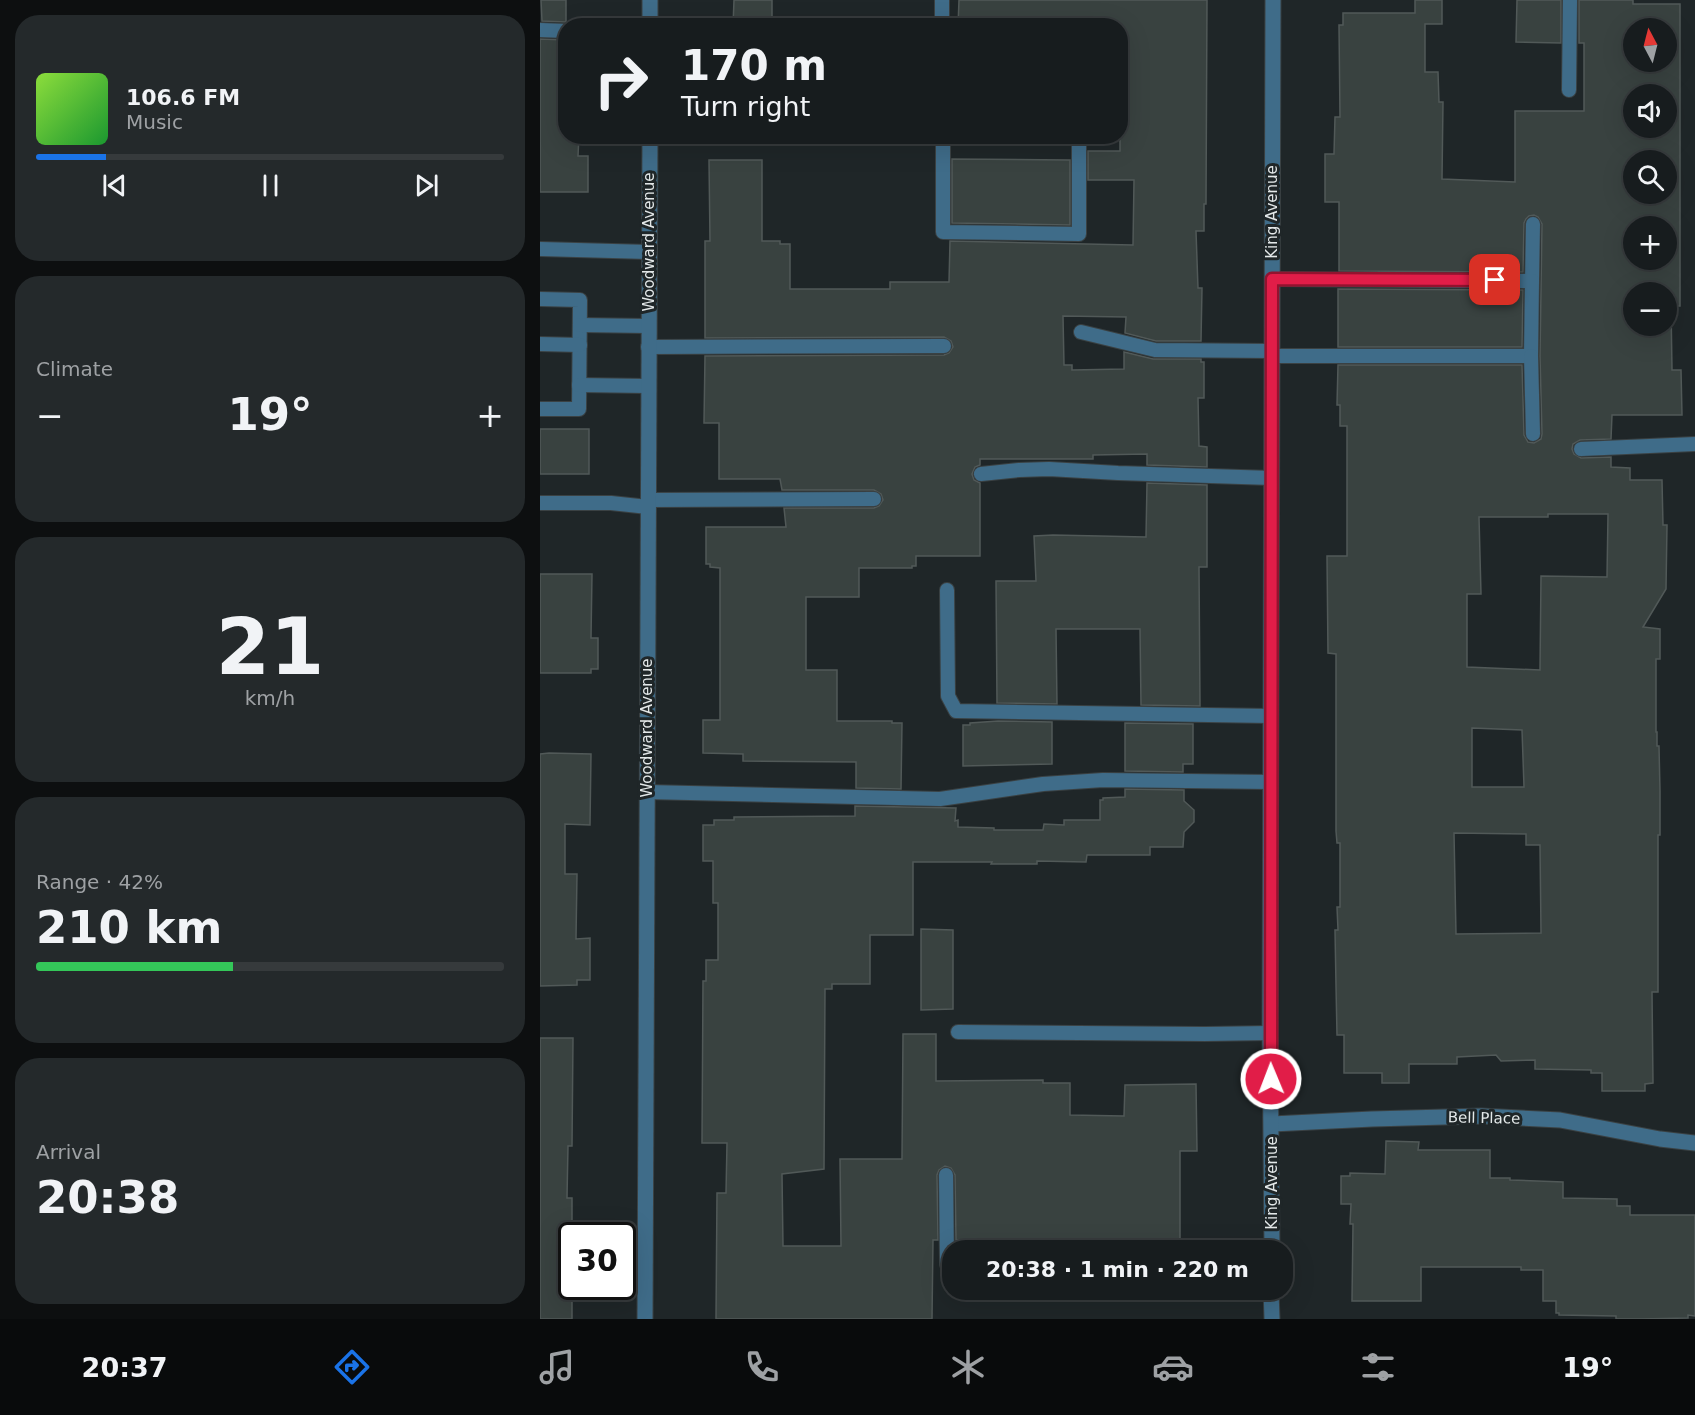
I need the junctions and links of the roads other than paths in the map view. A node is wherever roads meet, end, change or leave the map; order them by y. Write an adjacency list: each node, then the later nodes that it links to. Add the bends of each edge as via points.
1 (650, 0): 5 (street)
2 (942, 0): 6 (lane)
3 (1273, 0): 16 (street, King Avenue)
4 (1570, 0): 9 (lane)
5 (650, 18)
6 (942, 18)
7 (540, 30): 8 (lane)
8 (558, 31)
9 (1569, 90)
10 (650, 144): 15 (street, Woodward Avenue)
11 (943, 144): 12 (lane, via 943,232 1079,234)
12 (1079, 144)
13 (1533, 224): 17 (lane)
14 (540, 249): 15 (lane)
15 (649, 252): 20 (street, Woodward Avenue)
16 (1272, 279): 17 (lane); 26 (street, King Avenue)
17 (1532, 280): 27 (lane)
18 (540, 299): 19 (lane, via 580,300)
19 (580, 325): 20 (lane); 23 (lane)
20 (648, 326): 25 (street, Woodward Avenue)
21 (1081, 332): 26 (lane, via 1155,350)
22 (540, 344): 23 (lane)
23 (580, 345): 28 (lane)
24 (944, 346): 25 (lane)
25 (648, 347): 29 (street, Woodward Avenue)
26 (1272, 354): 27 (lane); 35 (street, King Avenue)
27 (1531, 356): 31 (lane)
28 (579, 385): 29 (lane); 30 (lane, via 579,409)
29 (648, 386): 38 (street, Woodward Avenue)
30 (540, 409)
31 (1533, 434)
32 (1695, 444): 33 (lane)
33 (1581, 449)
34 (981, 474): 35 (lane, via 1049,469)
35 (1272, 478): 40 (street, King Avenue)
36 (874, 499): 38 (lane)
37 (540, 503): 38 (lane)
38 (648, 504): 42 (street, Woodward Avenue)
39 (947, 590): 40 (lane, via 948,696 956,711)
40 (1271, 716): 41 (street, King Avenue)
41 (1271, 782): 42 (lane, via 1103,780 940,799); 44 (street, King Avenue)
42 (647, 792): 51 (street, Woodward Avenue)
43 (958, 1032): 44 (lane)
44 (1270, 1033): 45 (street, King Avenue)
45 (1272, 1124): 46 (street, Bell Place, via 1480,1116 1560,1120); 49 (street, King Avenue)
46 (1695, 1143)
47 (946, 1175): 48 (lane)
48 (947, 1240)
49 (1272, 1240)
50 (1271, 1300): 52 (street)
51 (645, 1319)
52 (1272, 1319)

